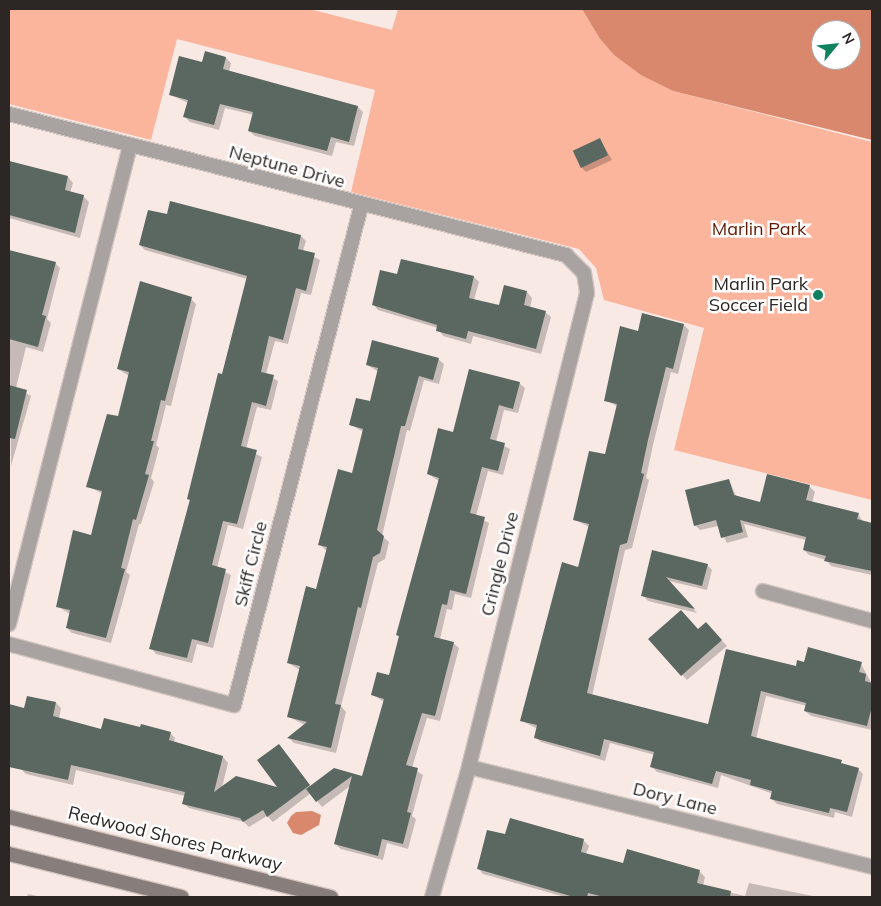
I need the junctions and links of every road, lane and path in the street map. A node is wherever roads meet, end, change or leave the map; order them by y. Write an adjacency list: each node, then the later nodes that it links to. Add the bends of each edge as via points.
1 (9, 114): 2 (street, Neptune Drive)
2 (130, 145): 3 (street, Neptune Drive); 7 (street)
3 (361, 206): 4 (street, Neptune Drive); 8 (street, Skiff Circle, via 234,705)
4 (556, 253): 9 (street, Cringle Drive, via 574,261 584,273 587,293)
5 (763, 591): 6 (street)
6 (872, 621)
7 (9, 624)
8 (9, 644)
9 (469, 767): 12 (street, Dory Lane); 15 (street, Cringle Drive)
10 (9, 817): 14 (main road, Redwood Shores Parkway)
11 (9, 854): 13 (main road)
12 (872, 866)
13 (182, 897)
14 (331, 897)
15 (432, 897)

